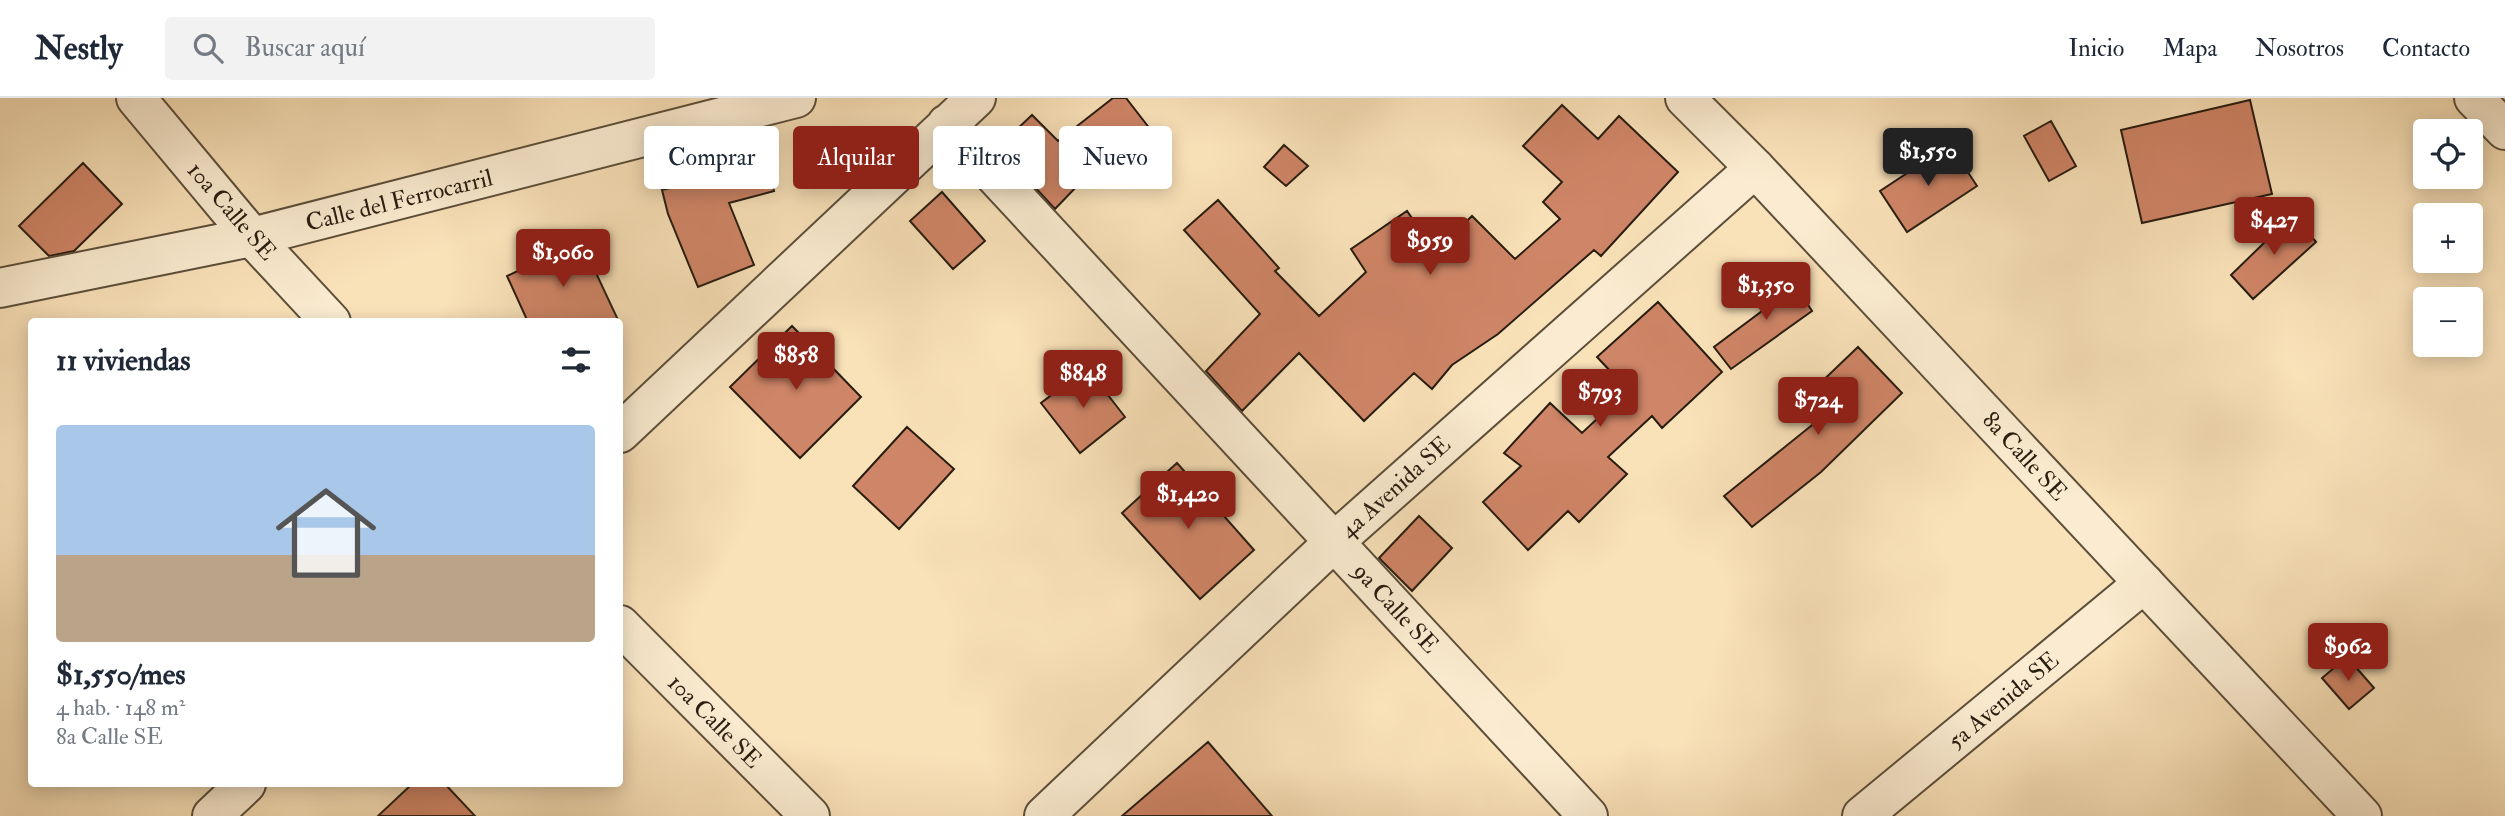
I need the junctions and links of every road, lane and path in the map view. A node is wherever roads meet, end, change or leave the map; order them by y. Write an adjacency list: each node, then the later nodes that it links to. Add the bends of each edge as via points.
1 (136, 98): 9 (street, 10a Calle SE)
2 (796, 98): 9 (street, Calle del Ferrocarril)
3 (976, 98): 6 (street)
4 (1685, 98): 8 (street, 8a Calle SE)
5 (2474, 98): 7 (street)
6 (947, 124): 12 (street); 13 (street, 9a Calle SE)
7 (2505, 130)
8 (1755, 168): 13 (street, 4a Avenida SE); 14 (street, 8a Calle SE)
9 (252, 237): 10 (street, Calle del Ferrocarril); 11 (street, 10a Calle SE)
10 (0, 288)
11 (327, 318)
12 (623, 430)
13 (1334, 542): 19 (street, 4a Avenida SE); 20 (street, 9a Calle SE)
14 (2144, 583): 21 (street, 5a Avenida SE); 22 (street, 8a Calle SE)
15 (623, 628): 18 (street, 10a Calle SE)
16 (243, 787): 17 (street)
17 (212, 816)
18 (810, 816)
19 (1044, 816)
20 (1588, 816)
21 (1862, 816)
22 (2362, 816)

